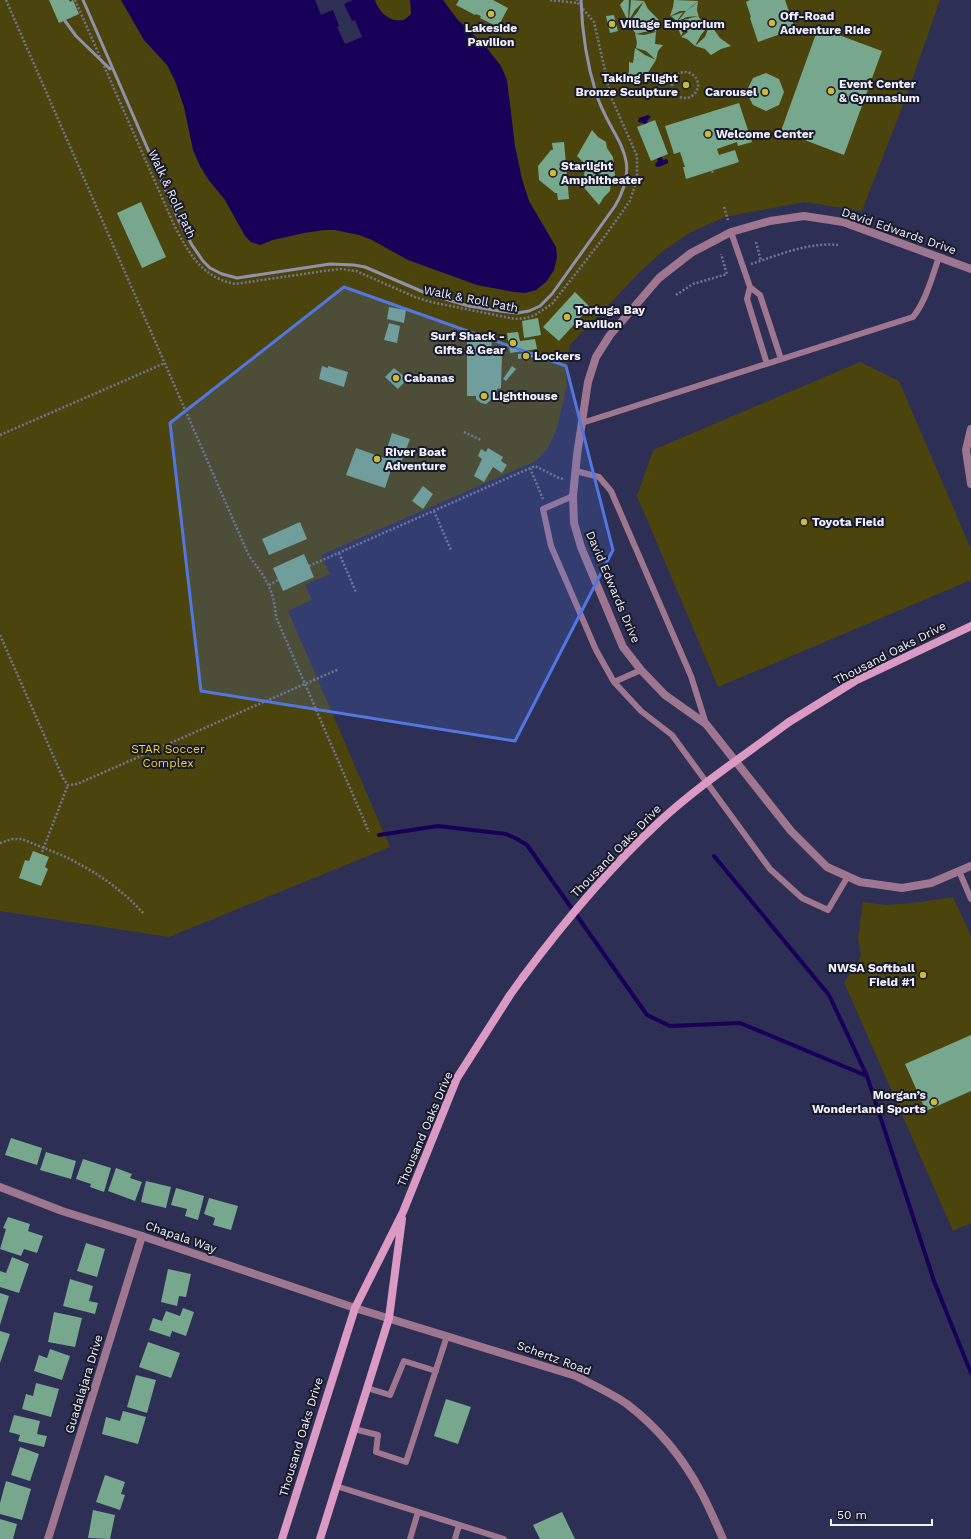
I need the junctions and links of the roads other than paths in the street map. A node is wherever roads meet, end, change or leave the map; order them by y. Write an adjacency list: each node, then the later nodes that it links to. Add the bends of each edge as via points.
1 (731, 232): 2 (street, David Edwards Drive, via 770,221 804,216 843,222); 4 (lane); 7 (street, David Edwards Drive, via 691,252 659,278 610,335 596,357 588,382)
2 (939, 257): 3 (street, David Edwards Drive); 5 (lane, via 924,300 913,317)
3 (971, 269)
4 (750, 287): 5 (lane, via 760,295); 6 (lane, via 747,299)
5 (781, 359): 6 (lane)
6 (767, 364): 7 (lane)
7 (582, 423): 9 (street, David Edwards Drive)
8 (971, 430): 10 (street, via 966,450)
9 (576, 471): 11 (street, David Edwards Drive); 15 (lane, via 599,478 611,491 691,676)
10 (971, 484)
11 (573, 496): 13 (street, David Edwards Drive, via 574,523 581,548 623,647); 14 (lane, via 543,509 551,546 596,650)
12 (971, 626): 21 (main road, Thousand Oaks Drive, bridge, via 855,681 789,722 691,794 659,822 588,894 510,995 457,1078)
13 (641, 670): 14 (lane); 15 (street, David Edwards Drive, via 665,696)
14 (614, 682): 18 (lane, via 641,711 672,735 770,869 802,898 828,910)
15 (706, 724): 18 (street, David Edwards Drive, via 790,831 827,867)
16 (971, 866): 17 (street, David Edwards Drive)
17 (959, 871): 18 (street, David Edwards Drive, via 931,883 902,888 860,882); 19 (lane)
18 (848, 876)
19 (971, 899)
20 (0, 1187): 22 (street, Chapala Way, via 62,1211)
21 (403, 1212): 23 (main road, Thousand Oaks Drive); 24 (main road, Thousand Oaks Drive)
22 (142, 1236): 23 (street, Chapala Way); 32 (street, Guadalajara Drive)
23 (355, 1308): 24 (street, Schertz Road); 33 (main road, Thousand Oaks Drive)
24 (389, 1318): 25 (street, Schertz Road); 27 (main road, Thousand Oaks Drive)
25 (447, 1336): 26 (lane); 38 (street, Schertz Road, via 576,1376 626,1404 672,1448 688,1470 702,1493)
26 (436, 1370): 27 (lane, via 404,1361 390,1395); 28 (lane, via 406,1462 376,1452 378,1435)
27 (367, 1388): 28 (main road, Thousand Oaks Drive)
28 (354, 1429): 29 (main road, Thousand Oaks Drive)
29 (336, 1486): 30 (lane); 34 (main road, Thousand Oaks Drive)
30 (418, 1512): 31 (lane); 35 (lane)
31 (459, 1525): 36 (lane); 37 (lane)
32 (48, 1539)
33 (282, 1539)
34 (320, 1539)
35 (410, 1539)
36 (454, 1539)
37 (504, 1539)
38 (723, 1539)

